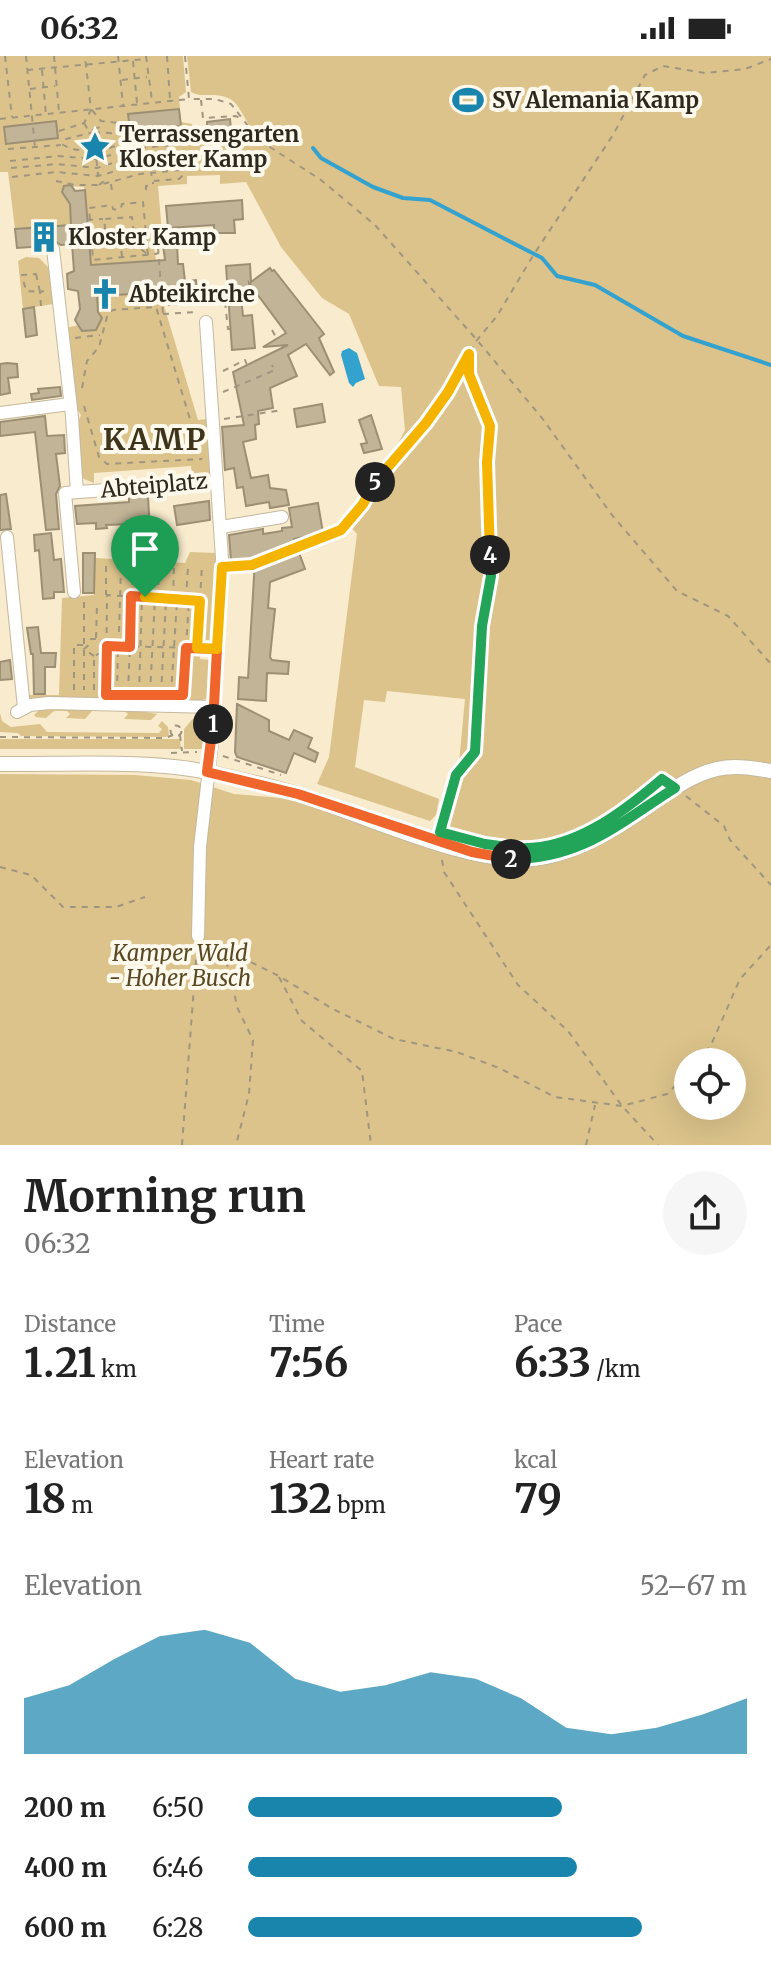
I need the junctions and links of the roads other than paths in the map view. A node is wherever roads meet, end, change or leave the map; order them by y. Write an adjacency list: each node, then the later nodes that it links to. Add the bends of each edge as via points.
1 (53, 249): 3 (street, Abteiplatz)
2 (208, 317): 5 (street, Abteiplatz)
3 (76, 403): 4 (street); 6 (street, Abteiplatz)
4 (0, 413)
5 (217, 482): 6 (street, Abteiplatz); 8 (street)
6 (77, 492): 10 (street, Abteiplatz, via 65,493)
7 (282, 517): 8 (street)
8 (221, 527): 11 (street)
9 (7, 537): 11 (street, via 20,710 49,703)
10 (74, 592)
11 (214, 707): 14 (street)
12 (0, 764): 14 (main road)
13 (770, 768): 14 (main road, via 718,769 695,777 584,846 535,859 504,859 298,794)
14 (207, 772): 15 (street)
15 (198, 936)

